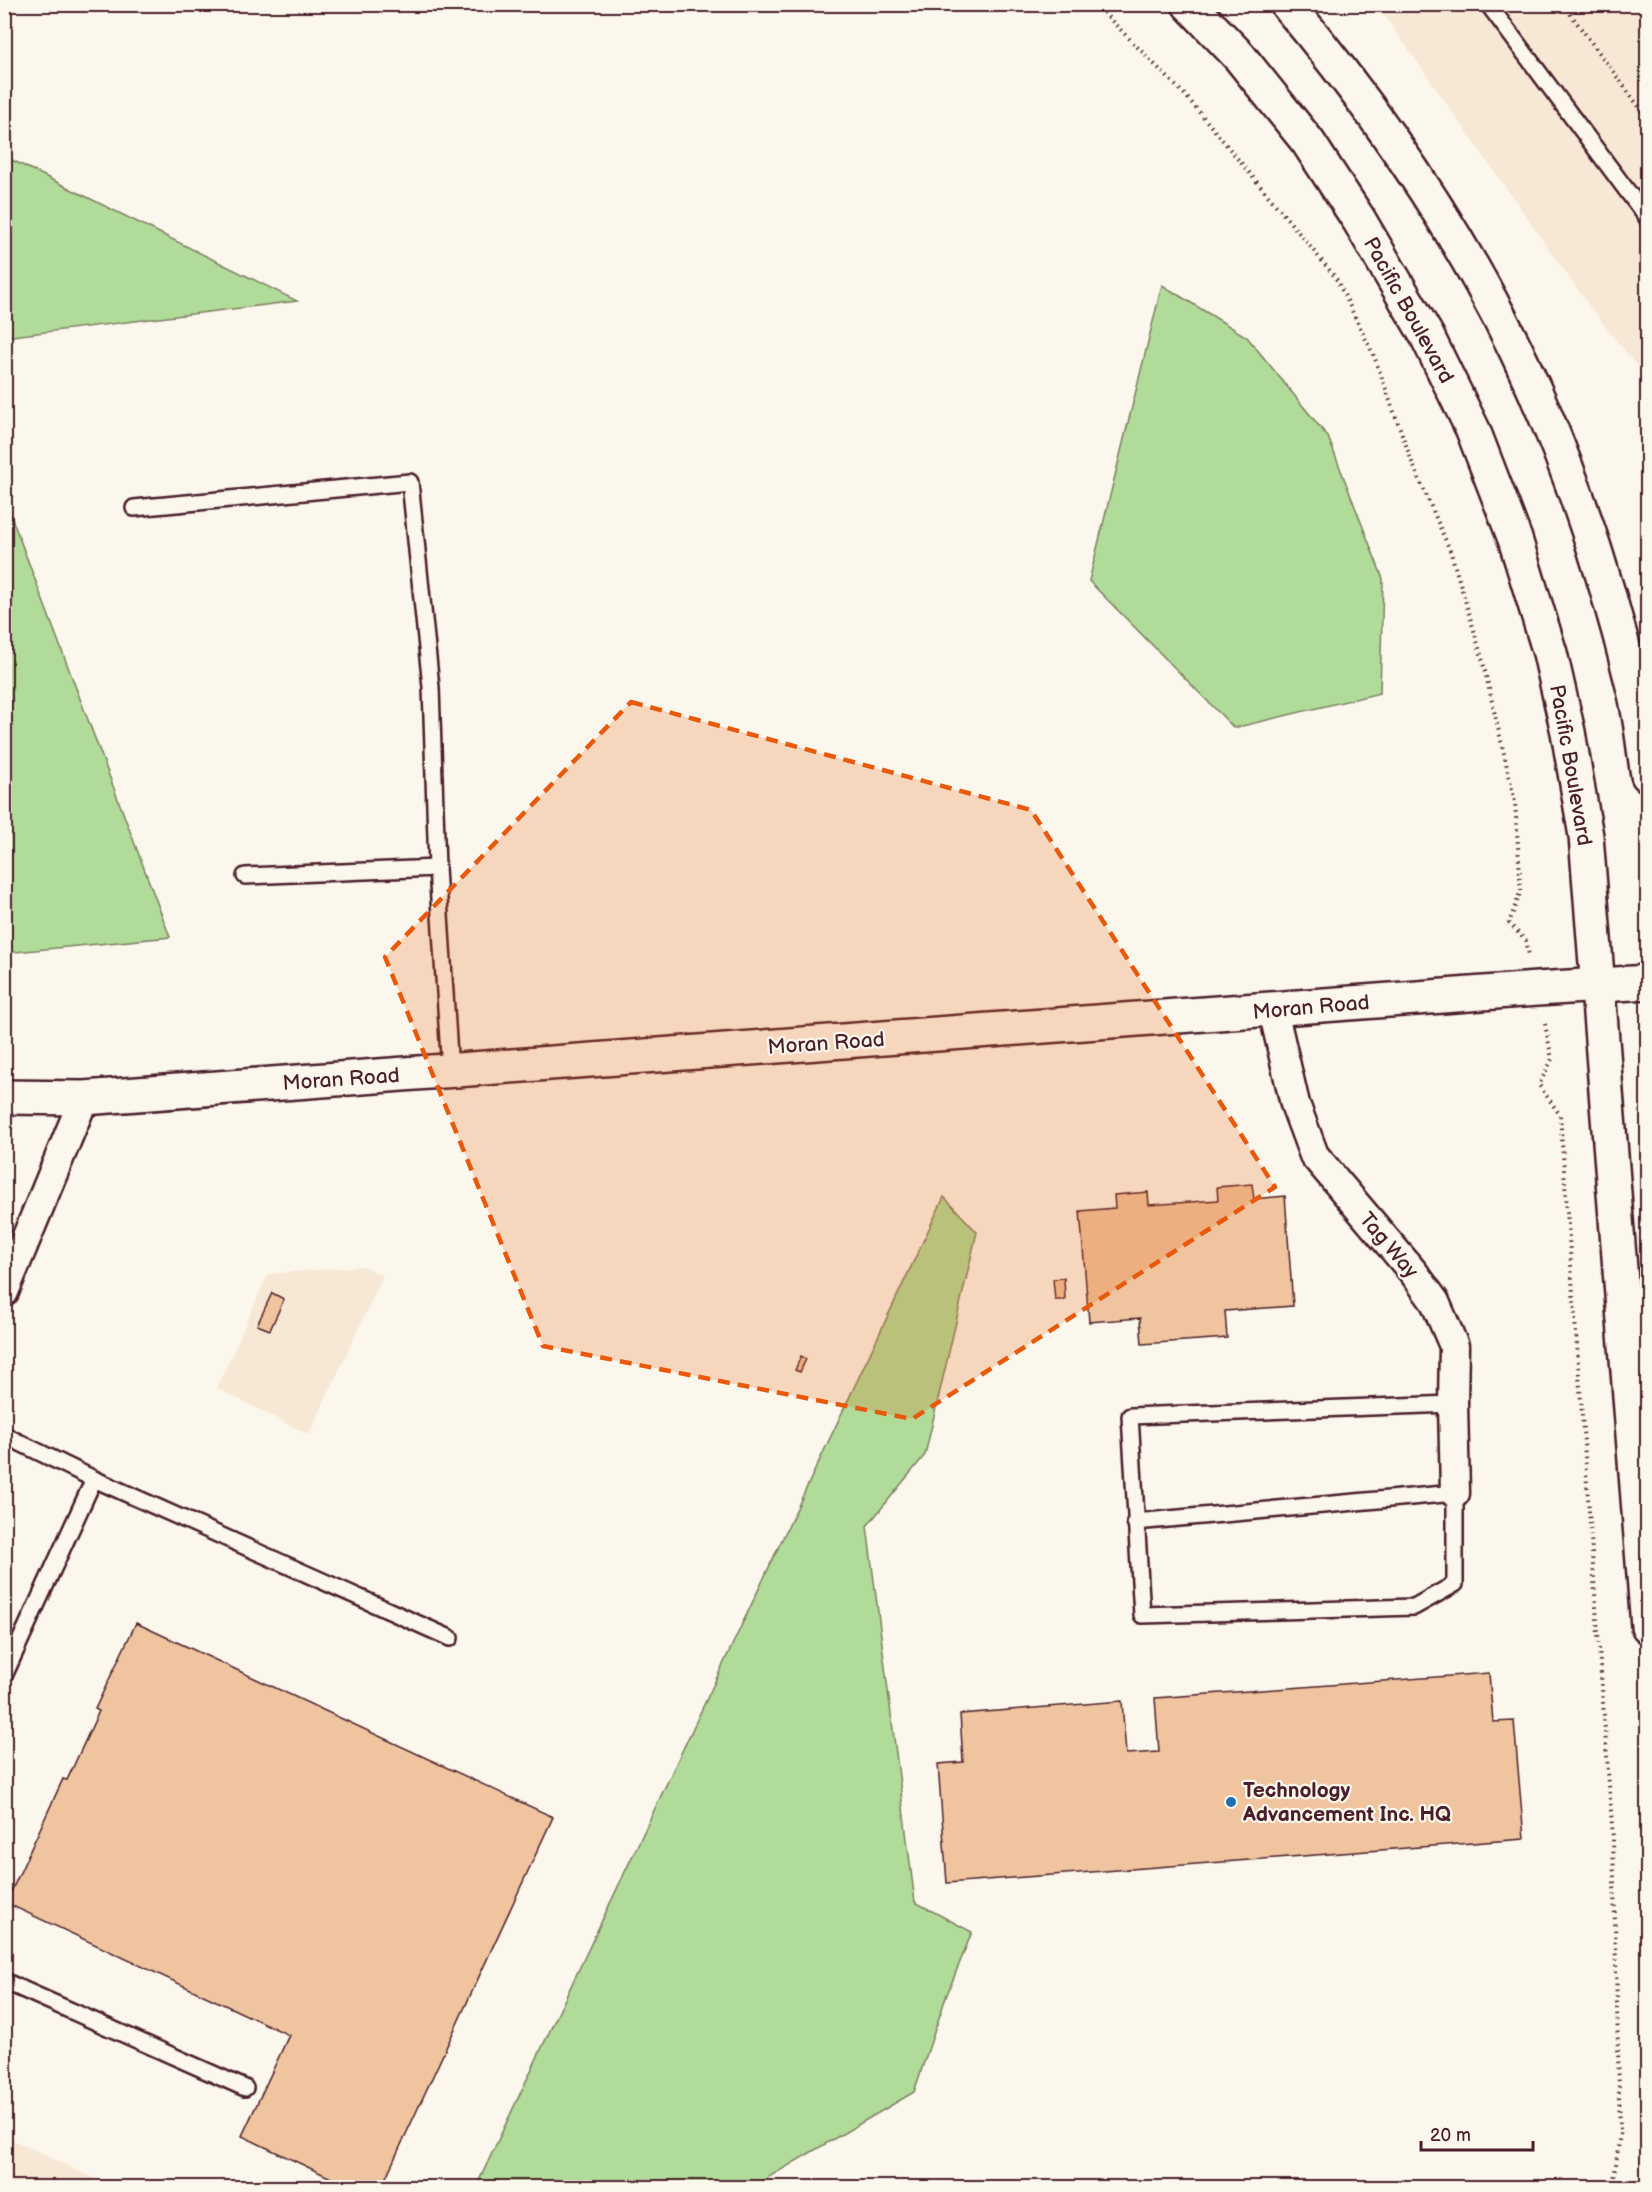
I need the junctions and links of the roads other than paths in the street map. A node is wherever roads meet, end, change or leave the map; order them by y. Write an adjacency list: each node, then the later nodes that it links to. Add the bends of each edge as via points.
1 (1189, 4): 10 (main road, Pacific Boulevard, via 1239,56 1308,142 1427,336 1473,430 1519,551 1550,653 1568,732 1586,836)
2 (1287, 4): 6 (main road, via 1389,135 1419,181 1482,285 1519,360 1557,444 1597,558 1634,687)
3 (1488, 4): 4 (lane)
4 (1647, 219)
5 (134, 508): 7 (lane, via 410,482 431,687)
6 (1647, 775)
7 (437, 868): 8 (lane); 12 (lane)
8 (245, 876)
9 (1647, 982): 10 (main road, Moran Road)
10 (1597, 985): 11 (main road, Moran Road); 21 (main road, Pacific Boulevard)
11 (1273, 1010): 12 (main road, Moran Road); 16 (street, Tag Way, via 1294,1104 1314,1155 1435,1302 1454,1346)
12 (450, 1071): 14 (main road, Moran Road)
13 (4, 1097): 14 (main road, Moran Road)
14 (84, 1098): 15 (street)
15 (4, 1292)
16 (1453, 1404): 19 (street, Tag Way); 20 (lane, via 1130,1416)
17 (4, 1435): 18 (lane)
18 (94, 1479): 22 (lane); 23 (lane)
19 (1455, 1493): 20 (lane); 20 (lane, via 1455,1584 1414,1607 1142,1615)
20 (1135, 1522)
21 (1647, 1626)
22 (450, 1638)
23 (4, 1676)
24 (4, 1981): 25 (lane)
25 (245, 2088)

